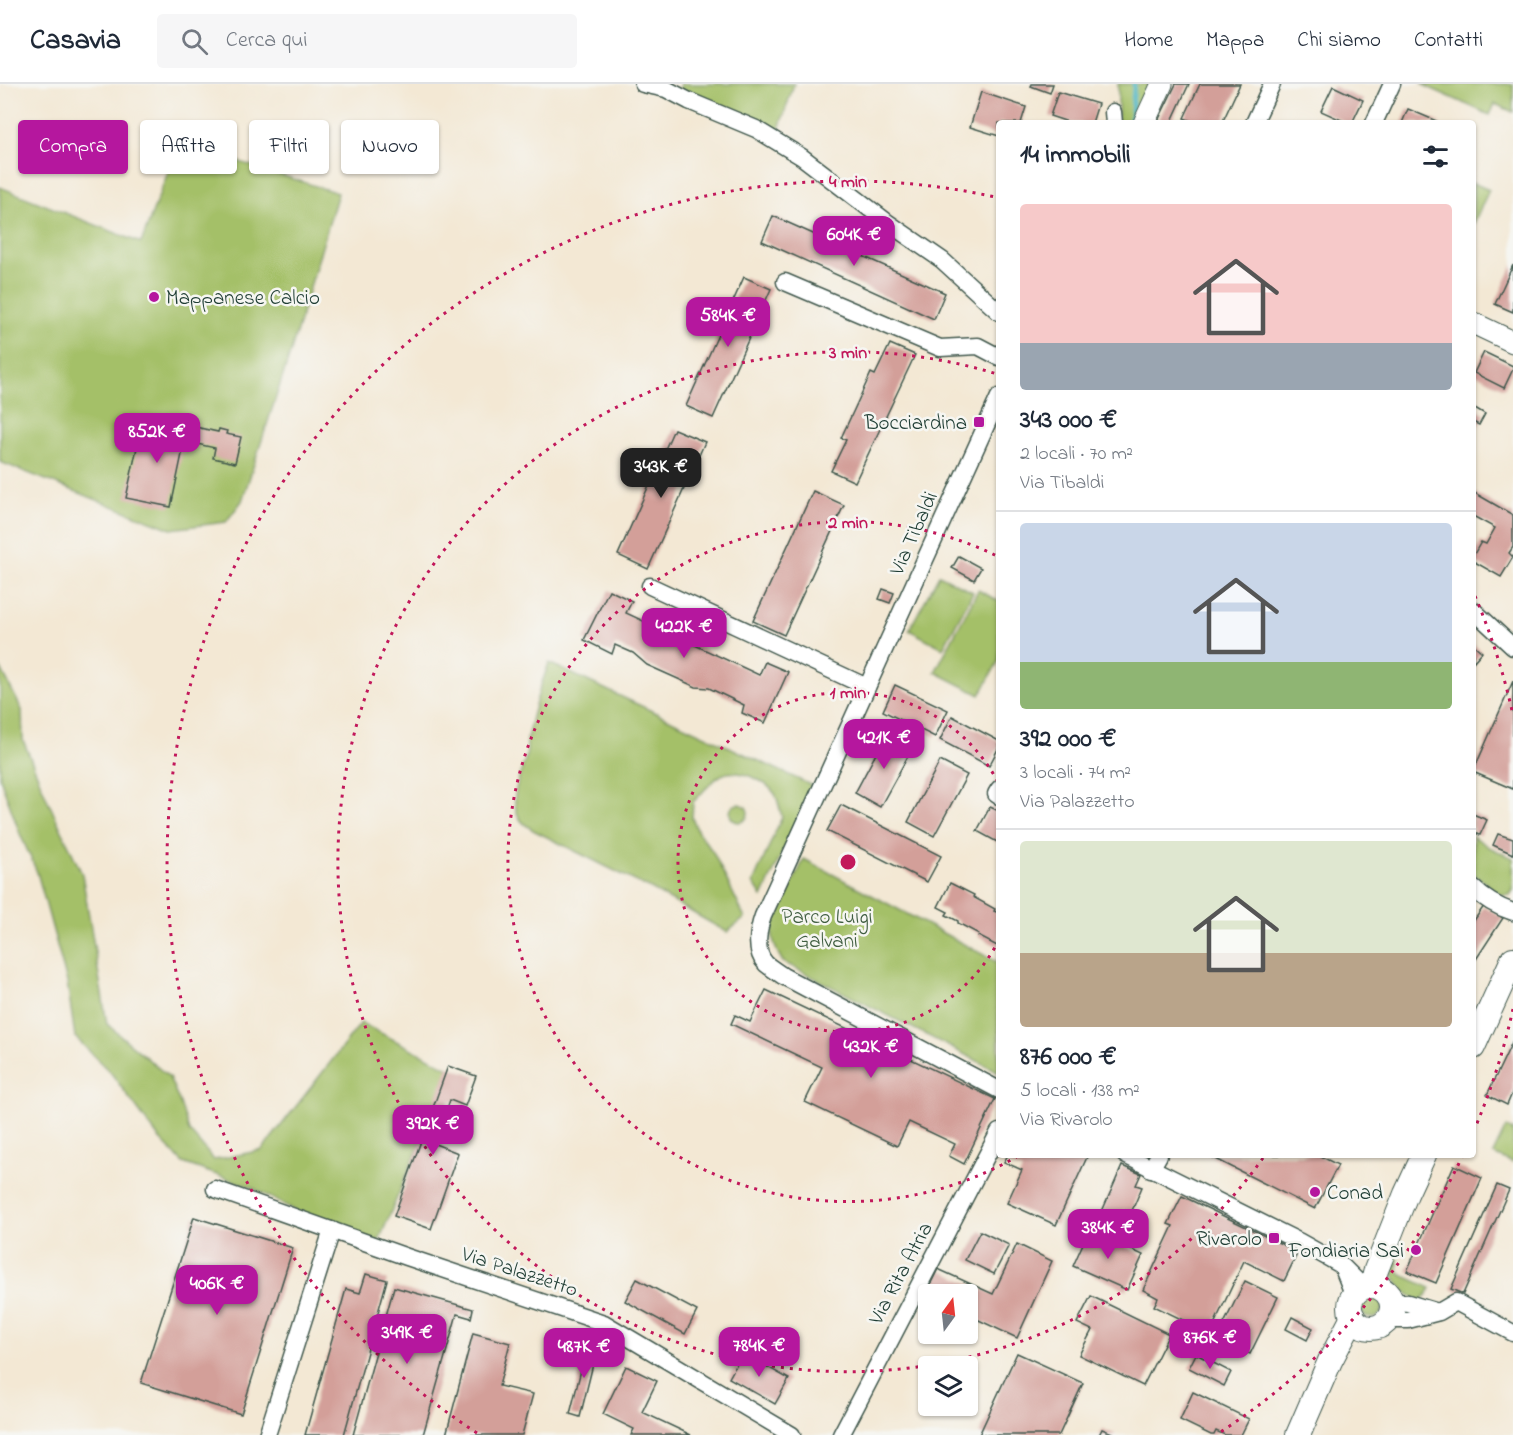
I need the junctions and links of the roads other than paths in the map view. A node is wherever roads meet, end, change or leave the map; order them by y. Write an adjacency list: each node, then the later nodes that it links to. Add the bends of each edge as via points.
1 (643, 84): 9 (street, via 756,129 802,158 942,260)
2 (1162, 84): 5 (street)
3 (1272, 84): 6 (street)
4 (1392, 84): 7 (street)
5 (1145, 120)
6 (1255, 120)
7 (1375, 120)
8 (785, 282): 12 (street, via 940,348 978,346)
9 (996, 309)
10 (1476, 324): 11 (street)
11 (1513, 342)
12 (996, 355)
13 (996, 404): 17 (street, Via Tibaldi)
14 (650, 586): 17 (street)
15 (1476, 613): 16 (street)
16 (1513, 647)
17 (867, 687): 22 (street, Via Tibaldi, via 760,926 758,946 764,962 783,976)
18 (1476, 891): 19 (street)
19 (1513, 912)
20 (1513, 959): 21 (main road)
21 (1476, 1040)
22 (996, 1088)
23 (996, 1138): 33 (street, Via Rita Atria)
24 (1138, 1158): 26 (street)
25 (1423, 1158): 29 (main road, via 1389,1239)
26 (1155, 1162): 29 (street, via 1341,1265)
27 (215, 1189): 28 (street, Via Palazzetto)
28 (332, 1230): 31 (street); 32 (street, Via Palazzetto, via 604,1323)
29 (1371, 1303): 30 (street, via 1408,1320 1439,1312 1456,1302); 34 (main road, via 1330,1361)
30 (1513, 1333)
31 (267, 1435)
32 (792, 1435)
33 (841, 1435)
34 (1298, 1435)

